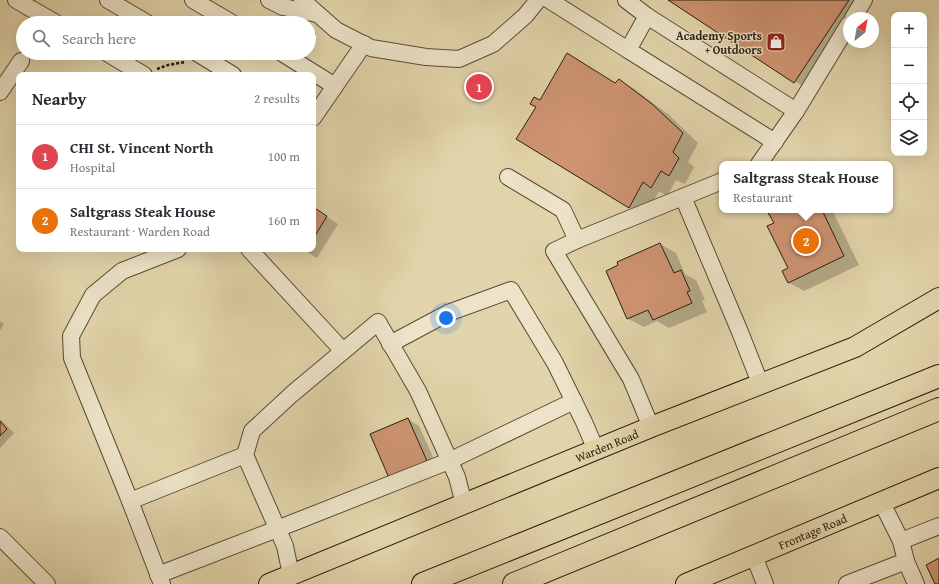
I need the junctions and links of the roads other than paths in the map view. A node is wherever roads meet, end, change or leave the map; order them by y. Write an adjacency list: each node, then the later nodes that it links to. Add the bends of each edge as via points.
1 (16, 0): 12 (street)
2 (108, 0): 13 (street)
3 (193, 0): 14 (street)
4 (269, 0): 11 (street, via 283,7)
5 (302, 0): 11 (street)
6 (538, 0): 17 (street, via 525,16 493,44 460,59 426,57 371,48)
7 (549, 0): 18 (street)
8 (626, 0): 15 (street)
9 (864, 0): 10 (street)
10 (857, 12)
11 (317, 14): 17 (street, via 336,30)
12 (44, 16)
13 (135, 16)
14 (220, 16)
15 (647, 16): 18 (street); 29 (street)
16 (843, 34): 29 (street)
17 (364, 44): 27 (street)
18 (628, 50): 31 (street)
19 (119, 60): 23 (street)
20 (208, 60): 24 (street)
21 (293, 60): 25 (street)
22 (21, 61): 28 (street)
23 (139, 72)
24 (228, 72)
25 (313, 72)
26 (316, 74): 27 (street)
27 (335, 86): 30 (street)
28 (0, 92)
29 (796, 111): 31 (street)
30 (316, 114)
31 (775, 142): 32 (street)
32 (761, 161)
33 (508, 177): 36 (street, via 563,210)
34 (719, 182): 35 (street)
35 (683, 197): 36 (street); 43 (street)
36 (577, 240): 46 (street, via 554,251 631,379)
37 (171, 252): 51 (street, via 122,272 93,295 71,336 72,358)
38 (252, 252): 41 (street)
39 (939, 298): 43 (main road, Warden Road, via 855,347)
40 (390, 344): 41 (street, via 378,322); 44 (street, via 448,313 510,290 555,362); 49 (street, via 418,391)
41 (343, 351): 48 (street, via 252,431)
42 (939, 376): 64 (highway)
43 (760, 383): 46 (main road, Warden Road)
44 (574, 401): 47 (street); 49 (street)
45 (939, 409): 65 (highway)
46 (652, 427): 47 (main road, Warden Road)
47 (596, 450): 53 (main road, Warden Road)
48 (245, 455): 51 (street); 55 (street)
49 (449, 461): 53 (street, via 457,477); 55 (street)
50 (939, 478): 52 (main road, Frontage Road)
51 (130, 501): 61 (street)
52 (882, 503): 57 (street); 58 (main road, Frontage Road)
53 (464, 504): 60 (main road, Warden Road)
54 (939, 526): 57 (street)
55 (277, 529): 60 (street); 61 (street)
56 (0, 537): 62 (street)
57 (901, 541): 59 (street)
58 (754, 556): 66 (main road, Frontage Road); 67 (street)
59 (906, 561): 68 (street); 69 (street)
60 (291, 575): 63 (main road, Warden Road)
61 (160, 579)
62 (47, 584)
63 (269, 584)
64 (423, 584)
65 (514, 584)
66 (686, 584)
67 (765, 584)
68 (847, 584)
69 (916, 584)

